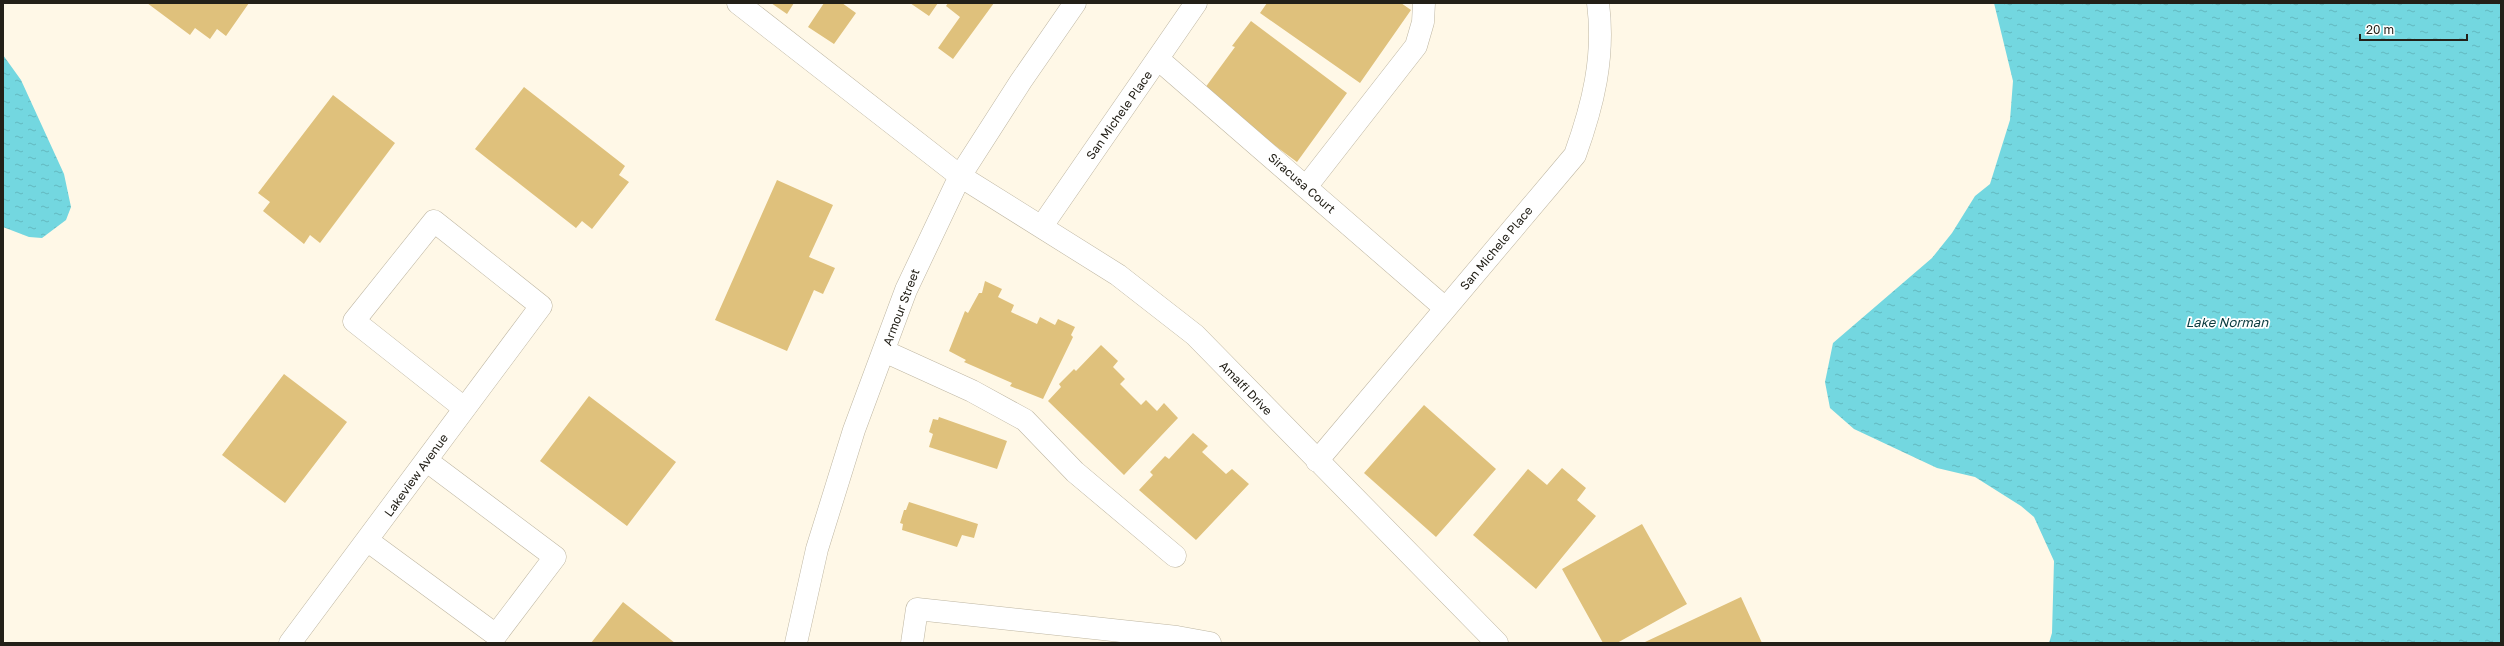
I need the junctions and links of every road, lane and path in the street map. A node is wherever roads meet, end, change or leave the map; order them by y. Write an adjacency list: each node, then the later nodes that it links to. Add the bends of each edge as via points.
1 (738, 3): 7 (street, Amalfi Drive)
2 (1075, 3): 7 (street, Armour Street)
3 (1196, 3): 6 (street, San Michele Place)
4 (1424, 3): 8 (street, via 1423,22 1416,46)
5 (1598, 3): 10 (street, San Michele Place, via 1600,66 1589,116 1575,155)
6 (1158, 58): 8 (street, Siracusa Court); 9 (street, San Michele Place)
7 (960, 176): 9 (street, Amalfi Drive); 11 (street, Armour Street, via 906,290)
8 (1306, 187): 10 (street, Siracusa Court)
9 (1042, 226): 14 (street, Amalfi Drive, via 1118,275 1195,335)
10 (1445, 308): 14 (street, San Michele Place)
11 (884, 351): 16 (street, via 1025,420 1075,472); 18 (street, Armour Street, via 854,430 817,550)
12 (464, 408): 12 (street, Lakeview Avenue, via 541,306 434,220 354,320); 13 (street, Lakeview Avenue)
13 (427, 461): 15 (street, Lakeview Avenue); 15 (street, via 555,557 496,635)
14 (1317, 461): 21 (street, Amalfi Drive)
15 (368, 541): 17 (street, Lakeview Avenue)
16 (1175, 556)
17 (290, 643)
18 (796, 643)
19 (912, 643): 20 (street, via 917,609 1177,637)
20 (1210, 643)
21 (1497, 643)

